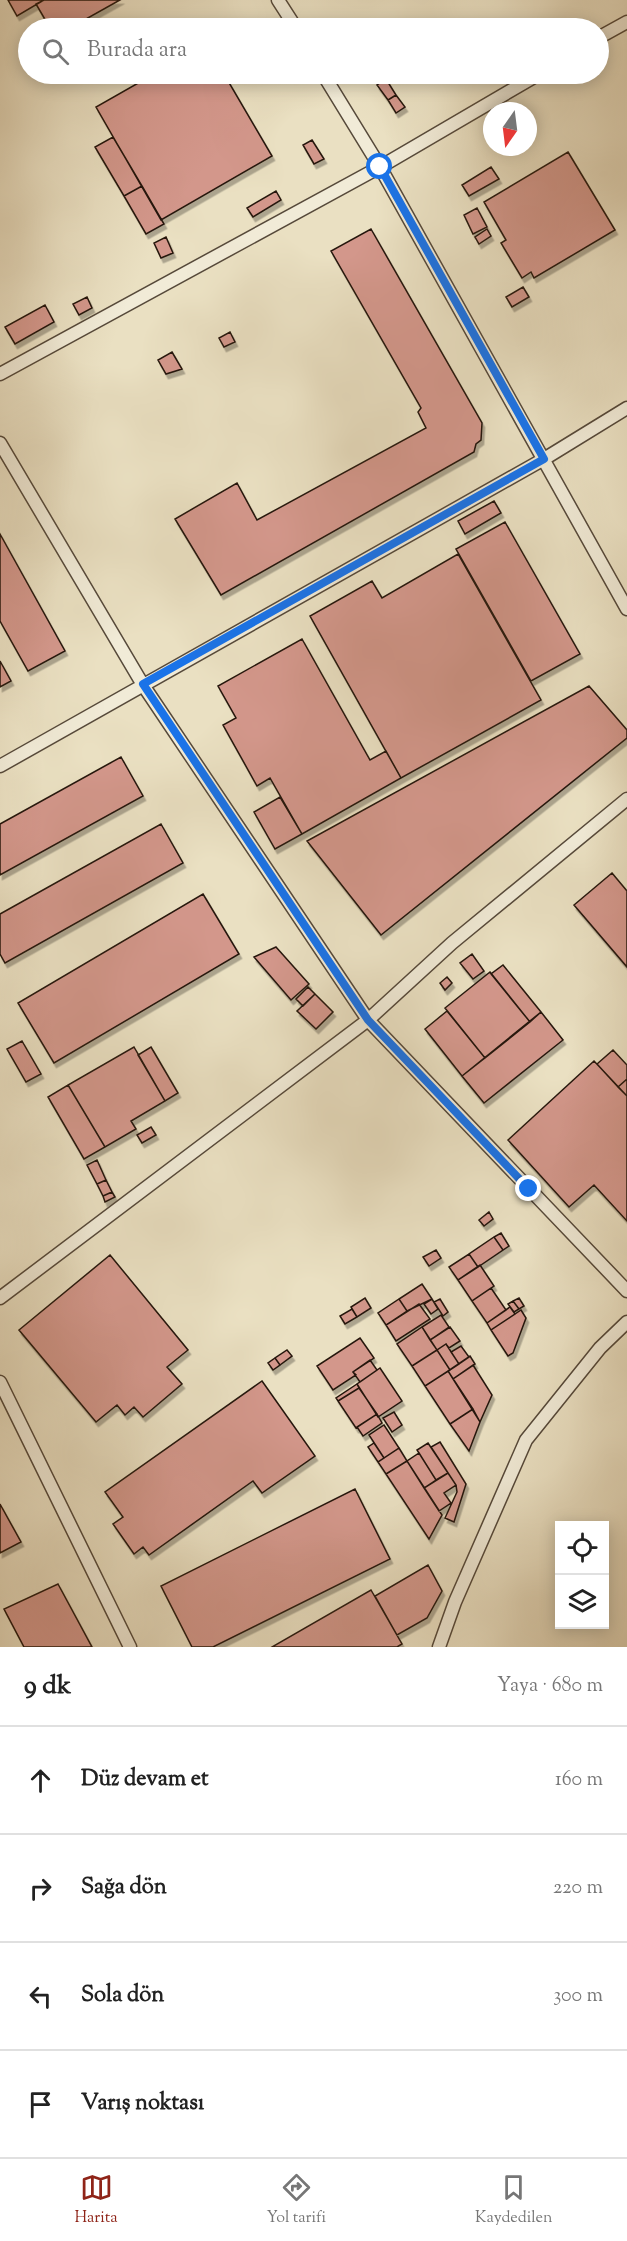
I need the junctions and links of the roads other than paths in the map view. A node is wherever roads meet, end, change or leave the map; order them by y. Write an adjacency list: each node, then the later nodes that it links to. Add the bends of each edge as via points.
1 (279, 0): 2 (street)
2 (290, 18)
3 (627, 22): 4 (street)
4 (609, 32)
5 (329, 84): 7 (street)
6 (522, 84): 7 (street)
7 (380, 167): 8 (street); 11 (street)
8 (0, 374)
9 (627, 408): 11 (street)
10 (0, 443): 13 (street)
11 (544, 459): 12 (street); 13 (street)
12 (627, 609)
13 (143, 684): 14 (street); 16 (street)
14 (0, 766)
15 (627, 799): 16 (street, via 452,943)
16 (368, 1020): 17 (street); 18 (street)
17 (627, 1291)
18 (0, 1298)
19 (627, 1322): 22 (street, via 600,1348 526,1440)
20 (0, 1382): 21 (street)
21 (130, 1647)
22 (439, 1647)

